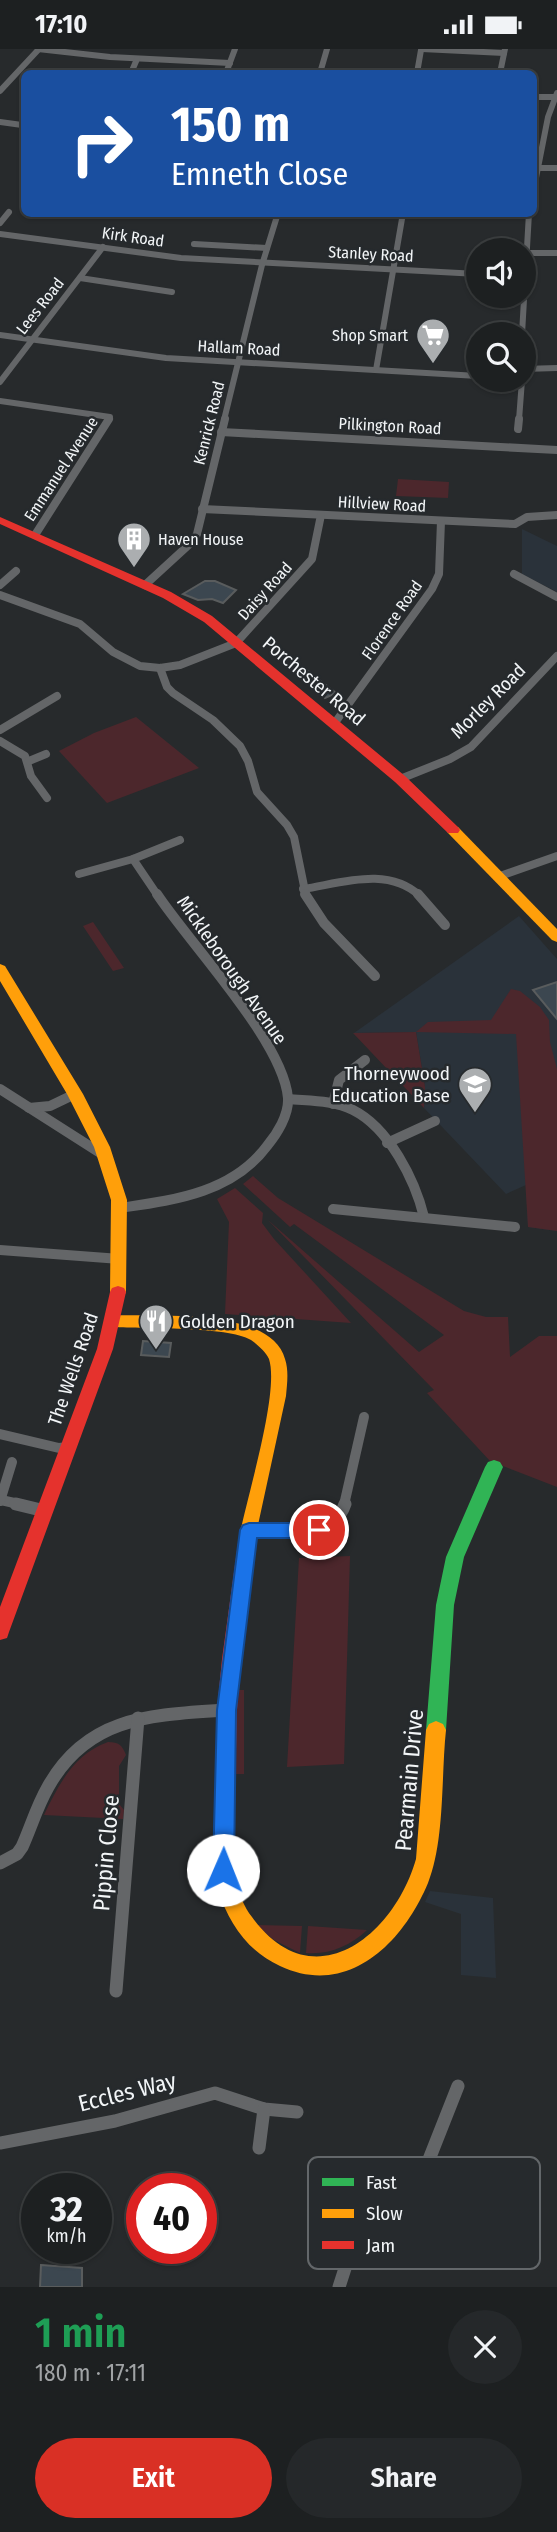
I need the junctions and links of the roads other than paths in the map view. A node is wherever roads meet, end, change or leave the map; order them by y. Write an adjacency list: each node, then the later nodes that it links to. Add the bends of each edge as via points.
1 (39, 49): 6 (street); 13 (street)
2 (235, 49): 7 (street)
3 (327, 49): 10 (street)
4 (422, 49): 5 (street); 11 (street)
5 (504, 51): 12 (street)
6 (137, 59): 7 (street); 8 (street)
7 (230, 63): 9 (street)
8 (132, 70)
9 (227, 70)
10 (321, 70)
11 (418, 70)
12 (501, 70)
13 (0, 91)
14 (556, 95): 15 (street); 18 (street)
15 (537, 97)
16 (0, 123): 17 (street)
17 (21, 125)
18 (545, 133): 19 (street); 21 (street)
19 (557, 133)
20 (537, 152): 21 (street)
21 (542, 153): 22 (street)
22 (538, 168): 23 (street); 24 (street)
23 (557, 168)
24 (537, 173)
25 (0, 211): 29 (street, via 9,212)
26 (277, 217): 34 (street, Kenrick Road)
27 (402, 217): 38 (street)
28 (529, 217): 31 (street)
29 (0, 223)
30 (0, 234): 33 (street, Kirk Road)
31 (528, 238)
32 (194, 244): 34 (street)
33 (103, 247): 37 (street, Kirk Road); 40 (street, Lees Road)
34 (267, 248): 37 (street, Kenrick Road)
35 (536, 253): 36 (street)
36 (557, 253)
37 (263, 263): 38 (street, Stanley Road); 44 (street, Kenrick Road)
38 (393, 269): 39 (street, Stanley Road); 47 (street)
39 (466, 273)
40 (80, 278): 41 (street); 43 (street, Lees Road)
41 (172, 292)
42 (0, 335): 43 (street, Hallam Road)
43 (31, 340): 44 (street, Hallam Road, via 166,358); 49 (street, Lees Road)
44 (238, 362): 47 (street, Hallam Road); 53 (street, Kenrick Road)
45 (557, 368): 46 (street)
46 (536, 369)
47 (376, 370): 48 (street, Hallam Road)
48 (466, 375)
49 (0, 382)
50 (521, 392): 52 (street)
51 (0, 401): 60 (street, Emmanuel Avenue, via 104,414 111,419)
52 (518, 429)
53 (221, 432): 54 (street, Pilkington Road); 55 (street, Kenrick Road)
54 (557, 450)
55 (202, 509): 56 (street, Hillview Road); 64 (street, Kenrick Road, via 193,541)
56 (321, 515): 59 (street, Hillview Road); 67 (street, Daisy Road, via 312,559)
57 (557, 515): 59 (street, Hillview Road, via 527,517 515,524)
58 (0, 520): 60 (street, Porchester Road)
59 (440, 521): 71 (street, Florence Road, via 439,574 432,590)
60 (34, 535): 64 (street, Porchester Road)
61 (16, 572): 63 (street)
62 (514, 574): 66 (street)
63 (0, 585)
64 (145, 585): 67 (street, Porchester Road, via 199,613)
65 (0, 595): 69 (street, via 80,624 125,660)
66 (557, 597)
67 (236, 643): 69 (street); 71 (street, Porchester Road)
68 (557, 656): 76 (street, Morley Road, via 471,747)
69 (160, 669): 85 (street, via 173,693 226,731 246,756 260,797 282,816 295,839)
70 (57, 696): 72 (street)
71 (334, 724): 76 (street, Porchester Road)
72 (0, 730)
73 (0, 741): 75 (street)
74 (46, 754): 75 (street)
75 (29, 761): 77 (street, via 31,776)
76 (400, 779): 83 (street, Porchester Road)
77 (47, 799)
78 (180, 840): 80 (street)
79 (557, 856): 83 (street)
80 (133, 859): 82 (street); 93 (street, Mickleborough Avenue, via 238,1002 277,1065)
81 (380, 866): 84 (street)
82 (79, 874)
83 (500, 876): 87 (street, Porchester Road)
84 (384, 879): 85 (street); 86 (street, via 411,888)
85 (303, 889): 89 (street, via 312,907)
86 (445, 925)
87 (557, 937)
88 (0, 969): 92 (street, The Wells Road)
89 (375, 976)
90 (365, 1060): 94 (street, via 339,1080)
91 (0, 1089): 95 (street)
92 (75, 1094): 95 (street, via 50,1106); 98 (street, The Wells Road)
93 (288, 1099): 94 (street); 99 (street, via 279,1130 266,1150 228,1183 182,1199)
94 (333, 1104): 97 (street, via 354,1110)
95 (29, 1108): 98 (street)
96 (435, 1121): 97 (street)
97 (387, 1143): 101 (street, via 417,1188)
98 (105, 1156): 99 (street, The Wells Road)
99 (120, 1208): 104 (street, The Wells Road)
100 (332, 1209): 101 (street)
101 (424, 1217): 102 (street)
102 (515, 1227)
103 (0, 1249): 104 (street)
104 (120, 1259): 105 (street, The Wells Road)
105 (113, 1321): 108 (street, The Wells Road); 113 (street, Pearmain Drive, via 244,1331 257,1335 277,1357 279,1388)
106 (365, 1417): 113 (street, via 336,1523 319,1530)
107 (0, 1434): 108 (street)
108 (68, 1447): 112 (street, The Wells Road)
109 (12, 1462): 111 (street)
110 (494, 1467): 115 (street, Pearmain Drive, via 455,1557 445,1605 426,1862 405,1908 376,1943 353,1960 306,1967 271,1953 245,1926 231,1900 223,1870)
111 (0, 1500): 112 (street)
112 (45, 1511): 114 (street, The Wells Road)
113 (249, 1530): 115 (street, Pearmain Drive)
114 (0, 1632)
115 (227, 1710): 116 (street)
116 (138, 1718): 117 (street, via 114,1724 75,1750 47,1788 22,1847); 118 (street, Pippin Close)
117 (0, 1863)
118 (116, 1991)
119 (458, 2086): 124 (street)
120 (264, 2109): 121 (street, Eccles Way); 122 (street, Eccles Way, via 215,2093 115,2121); 123 (street)
121 (297, 2112)
122 (0, 2143)
123 (259, 2148)
124 (430, 2157)
125 (345, 2269): 126 (street)
126 (339, 2287)

